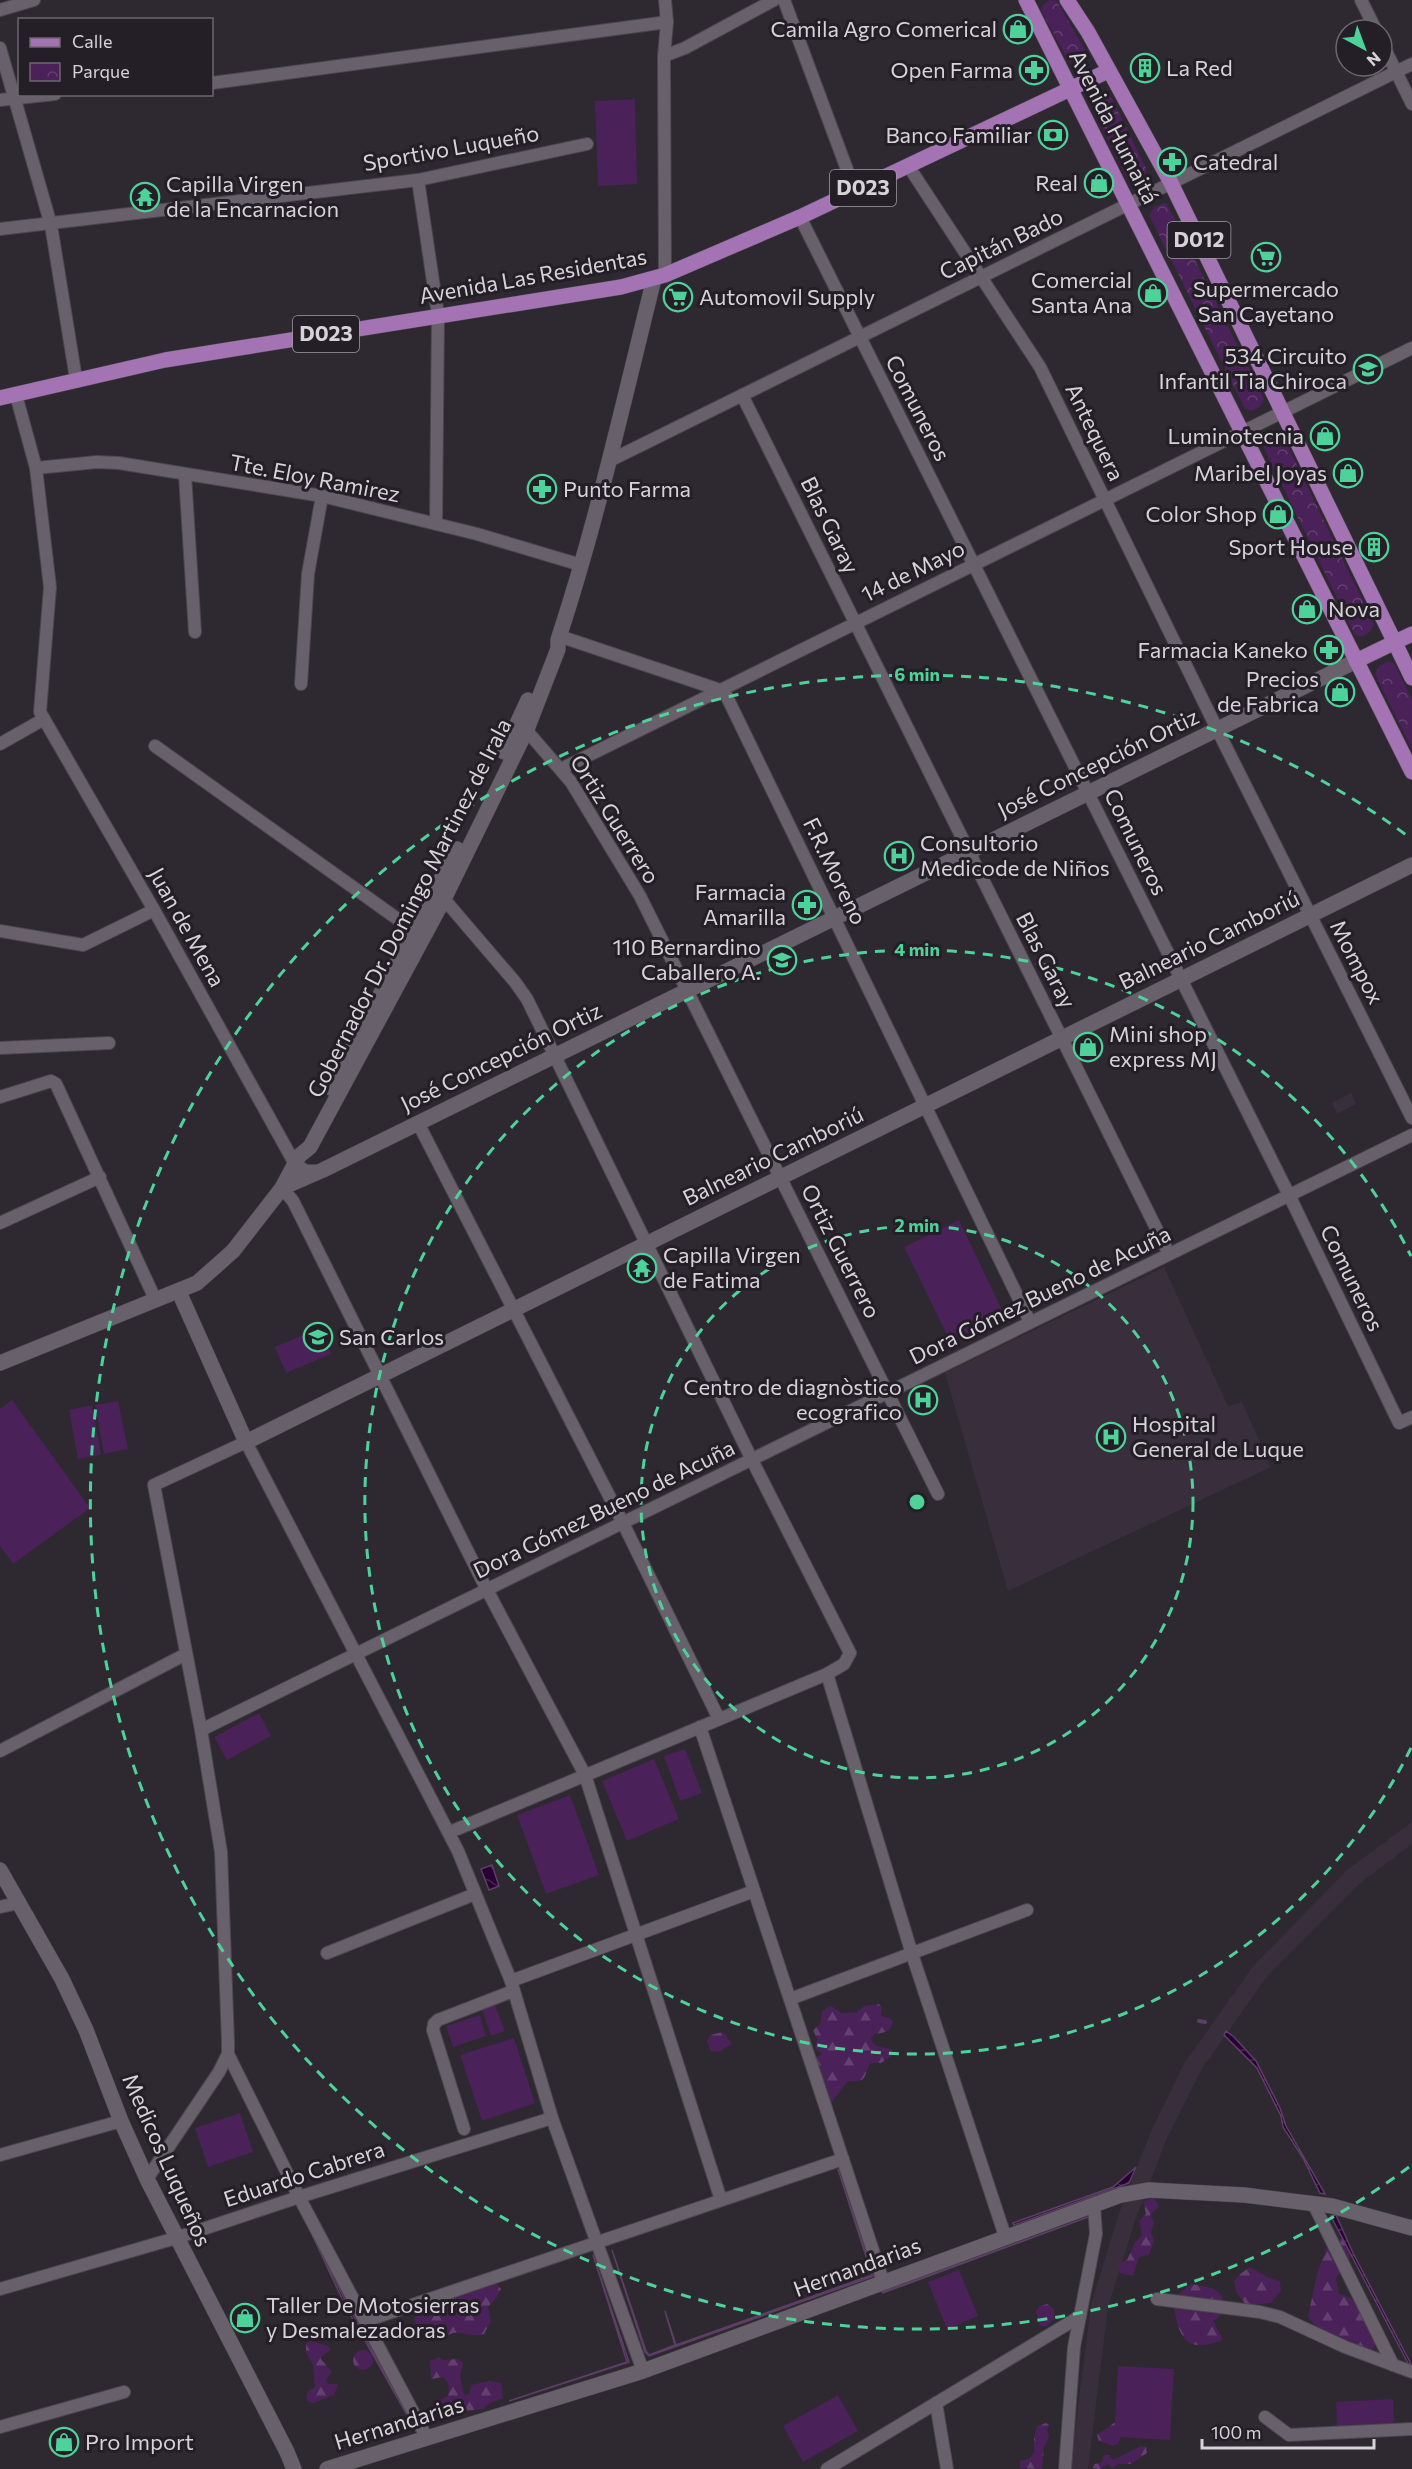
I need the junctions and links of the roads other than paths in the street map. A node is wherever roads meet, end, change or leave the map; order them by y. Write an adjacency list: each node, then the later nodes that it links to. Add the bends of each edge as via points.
1 (34, 0): 8 (street)
2 (665, 0): 10 (street)
3 (774, 0): 12 (street)
4 (784, 0): 27 (street)
5 (1026, 0): 18 (main road, Avenida Humaitá / D012)
6 (1067, 0): 15 (main road, Avenida Humaitá / D012)
7 (1361, 0): 9 (street)
8 (0, 10)
9 (1370, 18)
10 (667, 22): 12 (street); 17 (street)
11 (0, 48): 20 (street)
12 (664, 57): 32 (street)
13 (1412, 64): 16 (street, Capitán Bado)
14 (1394, 68): 16 (street)
15 (1108, 71): 18 (main road, Avenida Las Residentas / D023); 26 (main road, Avenida Humaitá / D012)
16 (1396, 72): 22 (street); 26 (street, Capitán Bado)
17 (213, 83)
18 (1069, 91): 24 (main road, Avenida Las Residentas / D023); 28 (main road, Avenida Humaitá / D012)
19 (36, 96): 20 (street)
20 (16, 98): 21 (street); 30 (street)
21 (0, 100)
22 (1412, 104)
23 (587, 144): 25 (street, Sportivo Luqueño)
24 (909, 167): 27 (main road, Avenida Las Residentas / D023); 33 (street, Antequera)
25 (418, 180): 30 (street, Sportivo Luqueño); 34 (street)
26 (1171, 183): 28 (street, Capitán Bado); 41 (main road, Avenida Humaitá / D012)
27 (855, 191): 29 (main road, Avenida Las Residentas / D023)
28 (1128, 204): 33 (street, Capitán Bado); 42 (main road, Avenida Humaitá / D012)
29 (800, 217): 32 (main road, Avenida Las Residentas / D023); 35 (street, Comuneros)
30 (51, 225): 31 (street, Sportivo Luqueño); 37 (street)
31 (0, 229)
32 (660, 277): 34 (main road, Avenida Las Residentas / D023, via 621,287); 43 (street, Gobernador Dr. Domingo Martinez de Irala)
33 (982, 277): 35 (street, Capitán Bado); 47 (street, Antequera, via 1040,368)
34 (438, 315): 37 (main road, Avenida Las Residentas / D023, via 165,360); 48 (street)
35 (860, 337): 39 (street, Capitán Bado); 50 (street, Comuneros)
36 (1412, 348): 41 (street, 14 de Mayo)
37 (76, 380): 38 (main road, Avenida Las Residentas / D023)
38 (16, 395): 40 (main road, Avenida Las Residentas / D023); 44 (street)
39 (742, 395): 43 (street, Capitán Bado); 51 (street, Blas Garay)
40 (0, 398)
41 (1284, 411): 42 (street, 14 de Mayo); 55 (main road, Avenida Humaitá / D012)
42 (1242, 432): 47 (street, 14 de Mayo); 56 (main road, Avenida Humaitá / D012)
43 (609, 461): 49 (street, Gobernador Dr. Domingo Martinez de Irala)
44 (36, 468): 45 (street, Tte. Eloy Ramirez, via 119,463); 60 (street, via 50,586)
45 (184, 475): 46 (street, Tte. Eloy Ramirez); 52 (street)
46 (322, 496): 48 (street, Tte. Eloy Ramirez); 58 (street, via 308,574)
47 (1105, 500): 50 (street, 14 de Mayo); 62 (street, Antequera)
48 (436, 524): 49 (street, Tte. Eloy Ramirez)
49 (581, 565): 54 (street, Gobernador Dr. Domingo Martinez de Irala)
50 (974, 565): 51 (street, 14 de Mayo); 67 (street, Comuneros)
51 (855, 624): 59 (street, 14 de Mayo); 68 (street, Blas Garay)
52 (195, 632)
53 (1412, 634): 55 (main road)
54 (558, 638): 59 (street); 61 (street, Gobernador Dr. Domingo Martinez de Irala, via 549,646)
55 (1394, 642): 56 (main road); 57 (main road, D012)
56 (1356, 661): 62 (street, José Concepción Ortiz); 66 (main road, D012)
57 (1412, 678)
58 (301, 684)
59 (720, 690): 65 (street, 14 de Mayo); 73 (street, F.R.Moreno, via 726,694)
60 (42, 716): 63 (street); 71 (street, Juan de Mena)
61 (523, 726): 65 (street, Ortiz Guerrero); 70 (street, Gobernador Dr. Domingo Martinez de Irala); 75 (street, Gobernador Dr. Domingo Martinez de Irala)
62 (1217, 729): 67 (street, José Concepción Ortiz); 72 (street, Mompox)
63 (0, 744)
64 (155, 746): 75 (street)
65 (561, 769): 77 (street, Ortiz Guerrero, via 640,896)
66 (1412, 772)
67 (1088, 793): 68 (street, José Concepción Ortiz); 76 (street, Comuneros)
68 (968, 852): 73 (street, José Concepción Ortiz); 78 (street, Blas Garay)
69 (1412, 865): 72 (street, Balneario Camboriú)
70 (444, 899): 75 (street, Gobernador Dr. Domingo Martinez de Irala); 81 (street, via 516,982)
71 (154, 910): 74 (street, via 83,945); 87 (street, Juan de Mena)
72 (1310, 915): 76 (street, Balneario Camboriú); 84 (street, Mompox)
73 (834, 918): 77 (street, José Concepción Ortiz); 83 (street, F.R.Moreno)
74 (0, 931)
75 (419, 935): 87 (street, Gobernador Dr. Domingo Martinez de Irala, via 310,1147)
76 (1180, 980): 78 (street, Balneario Camboriú); 92 (street, Comuneros)
77 (687, 991): 81 (street, José Concepción Ortiz); 90 (street, Ortiz Guerrero)
78 (1061, 1038): 83 (street, Balneario Camboriú); 95 (street, Blas Garay)
79 (109, 1043): 80 (street)
80 (0, 1048)
81 (555, 1056): 85 (street, José Concepción Ortiz); 94 (street)
82 (0, 1097): 89 (street, via 51,1081 57,1085)
83 (925, 1106): 90 (street, Balneario Camboriú); 99 (street, F.R.Moreno)
84 (1412, 1118)
85 (418, 1123): 88 (street, José Concepción Ortiz); 98 (street)
86 (1412, 1135): 92 (street, Dora Gómez Bueno de Acuña)
87 (297, 1160): 88 (street, via 306,1171); 91 (street, Gobernador Dr. Domingo Martinez de Irala)
88 (322, 1170): 91 (street, José Concepción Ortiz)
89 (100, 1177): 93 (street); 97 (street)
90 (780, 1178): 94 (street, Balneario Camboriú); 102 (street, Ortiz Guerrero)
91 (282, 1188): 96 (street, José Concepción Ortiz, via 218,1266); 101 (street, via 293,1201)
92 (1289, 1195): 95 (street, Dora Gómez Bueno de Acuña); 103 (street, Comuneros, via 1399,1423)
93 (0, 1223)
94 (647, 1243): 98 (street, Balneario Camboriú); 105 (street)
95 (1169, 1254): 99 (street, Dora Gómez Bueno de Acuña)
96 (179, 1292): 97 (street, José Concepción Ortiz); 104 (street)
97 (156, 1301): 100 (street, José Concepción Ortiz)
98 (514, 1309): 101 (street, Balneario Camboriú); 107 (street)
99 (1030, 1322): 102 (street, Dora Gómez Bueno de Acuña)
100 (0, 1363)
101 (379, 1376): 104 (street, Balneario Camboriú); 108 (street)
102 (888, 1394): 105 (street, Dora Gómez Bueno de Acuña); 106 (street, Ortiz Guerrero)
103 (1412, 1417)
104 (246, 1442): 109 (street, Balneario Camboriú, via 154,1485); 110 (street)
105 (752, 1460): 107 (street, Dora Gómez Bueno de Acuña); 111 (street, via 849,1648 847,1661)
106 (938, 1494)
107 (623, 1523): 108 (street, Dora Gómez Bueno de Acuña); 112 (street)
108 (487, 1590): 110 (street, Dora Gómez Bueno de Acuña); 116 (street)
109 (186, 1654): 114 (street); 115 (street)
110 (357, 1654): 114 (street, Dora Gómez Bueno de Acuña); 117 (street)
111 (827, 1674): 112 (street); 126 (street)
112 (719, 1719): 113 (street)
113 (700, 1727): 116 (street); 119 (street)
114 (201, 1730): 129 (street, via 221,1852)
115 (0, 1751)
116 (585, 1775): 117 (street); 124 (street)
117 (450, 1832): 120 (street)
118 (0, 1870): 121 (street, Medicos Luqueños)
119 (754, 1891): 124 (street); 128 (street)
120 (476, 1894): 125 (street); 127 (street)
121 (19, 1903): 122 (street); 131 (street, Medicos Luqueños, via 76,2010)
122 (0, 1907)
123 (1027, 1911): 126 (street)
124 (635, 1934): 127 (street); 137 (street)
125 (327, 1953)
126 (912, 1953): 128 (street); 141 (street)
127 (512, 1986): 130 (street); 132 (street, via 434,2024)
128 (790, 1999): 134 (street)
129 (228, 2054): 135 (street); 136 (street)
130 (552, 2118): 136 (street, Eduardo Cabrera); 143 (street)
131 (121, 2121): 133 (street); 135 (street, Medicos Luqueños)
132 (464, 2129)
133 (0, 2155)
134 (843, 2159): 137 (street); 144 (street)
135 (147, 2179): 142 (street, Medicos Luqueños)
136 (299, 2197): 142 (street, Eduardo Cabrera); 148 (street)
137 (721, 2200): 143 (street)
138 (1312, 2203): 139 (street, Hernandarias, via 1149,2190); 140 (street, Hernandarias); 149 (street)
139 (1094, 2205): 141 (street, Hernandarias); 147 (street, via 1096,2234)
140 (1412, 2228)
141 (1005, 2236): 144 (street, Hernandarias)
142 (176, 2238): 145 (street, Eduardo Cabrera); 158 (street, Medicos Luqueños)
143 (597, 2242): 148 (street); 150 (street)
144 (884, 2282): 150 (street, Hernandarias)
145 (0, 2289)
146 (1157, 2299): 149 (street, via 1280,2317)
147 (1079, 2317): 153 (street); 162 (street)
148 (365, 2321): 157 (street)
149 (1393, 2365): 151 (street)
150 (643, 2371): 157 (street, Hernandarias)
151 (1412, 2372)
152 (124, 2392): 155 (street)
153 (936, 2403): 160 (street); 161 (street)
154 (1265, 2417): 156 (street, via 1289,2435)
155 (0, 2427)
156 (1412, 2429)
157 (427, 2438): 159 (street, Hernandarias)
158 (294, 2469)
159 (327, 2469)
160 (827, 2469)
161 (947, 2469)
162 (1065, 2469)

